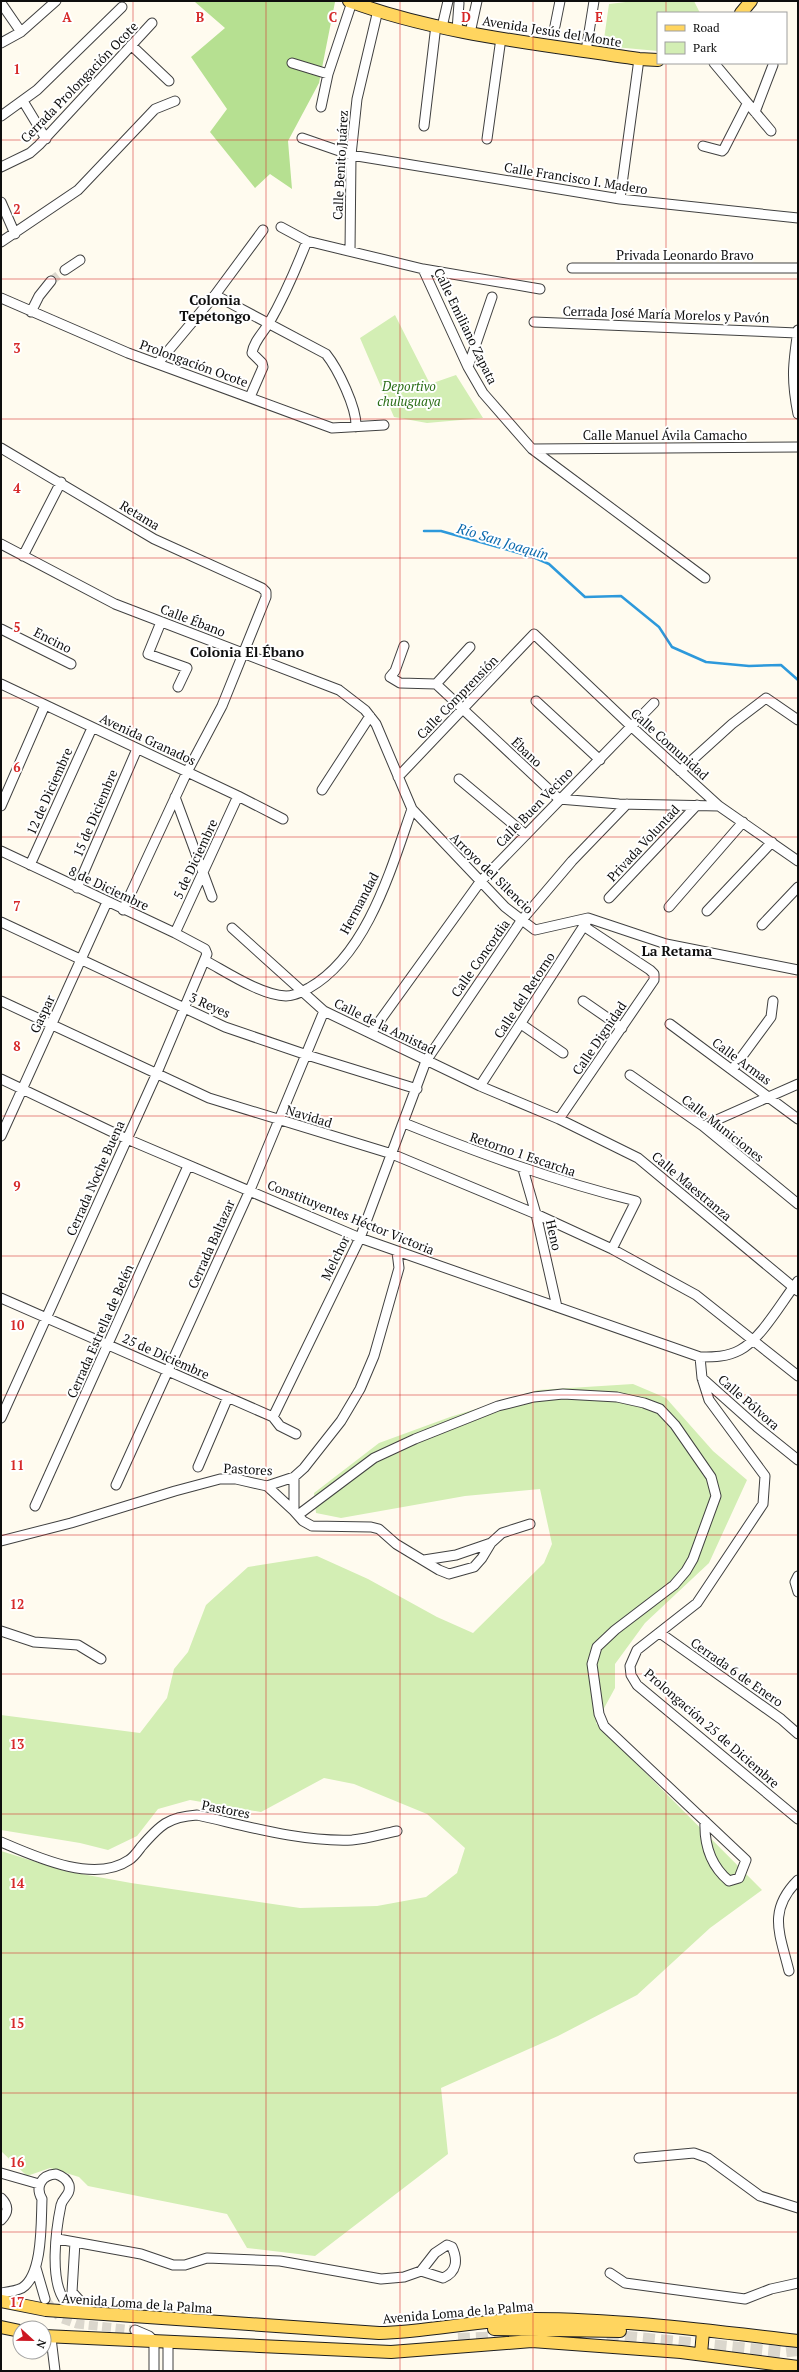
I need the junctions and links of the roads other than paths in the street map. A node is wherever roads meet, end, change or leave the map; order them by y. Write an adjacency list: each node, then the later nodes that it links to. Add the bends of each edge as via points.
1 (56, 1): 17 (street)
2 (448, 1): 14 (street)
3 (477, 1): 18 (street)
4 (560, 1): 15 (street)
5 (594, 1): 22 (street)
6 (752, 1): 12 (main road)
7 (351, 2): 11 (main road, Avenida Jesús del Monte); 28 (street)
8 (1, 3): 17 (street)
9 (459, 3): 16 (street)
10 (122, 7): 31 (street, Cerrada Prolongación Ocote)
11 (378, 10): 14 (main road, Avenida Jesús del Monte); 42 (street, Calle Benito Juárez, via 357,99)
12 (742, 12)
13 (152, 23): 21 (street, Cerrada Prolongación Ocote)
14 (439, 26): 16 (main road, Avenida Jesús del Monte); 36 (street)
15 (555, 26)
16 (458, 30): 18 (main road, Avenida Jesús del Monte)
17 (21, 32): 20 (street)
18 (470, 32): 19 (main road, Avenida Jesús del Monte)
19 (501, 38): 22 (main road, Avenida Jesús del Monte); 40 (street)
20 (1, 43)
21 (131, 46): 29 (street); 39 (street, Cerrada Prolongación Ocote)
22 (586, 51): 23 (main road, Avenida Jesús del Monte)
23 (639, 59): 24 (main road, Avenida Jesús del Monte); 44 (street)
24 (657, 60)
25 (292, 64): 28 (street)
26 (715, 64): 32 (street)
27 (773, 65): 34 (street)
28 (328, 74): 33 (street)
29 (169, 81)
30 (175, 100): 49 (street, via 155,109 78,190)
31 (23, 101): 35 (street, Cerrada Prolongación Ocote); 39 (street)
32 (747, 104): 34 (street); 41 (street, via 722,151)
33 (321, 107)
34 (755, 112): 37 (street)
35 (1, 116)
36 (424, 126)
37 (771, 131)
38 (302, 138): 42 (street, Calle Francisco I. Madero)
39 (46, 139): 43 (street, Cerrada Prolongación Ocote, via 30,152)
40 (487, 140)
41 (703, 146)
42 (351, 155): 44 (street, Calle Francisco I. Madero); 52 (street, Calle Benito Juárez)
43 (1, 167)
44 (620, 199): 46 (street, Calle Francisco I. Madero)
45 (1, 202): 49 (street)
46 (798, 218)
47 (281, 227): 50 (street, Calle Emiliano Zapata)
48 (263, 230): 60 (street)
49 (15, 234): 51 (street)
50 (307, 241): 52 (street, Calle Emiliano Zapata); 65 (street)
51 (1, 242)
52 (350, 251): 56 (street, Calle Emiliano Zapata)
53 (80, 260): 57 (street)
54 (572, 268): 55 (street, Privada Leonardo Bravo)
55 (798, 268)
56 (423, 269): 59 (street); 69 (street, Calle Emiliano Zapata)
57 (65, 270)
58 (51, 281): 63 (street)
59 (540, 289)
60 (215, 295): 65 (street); 68 (street)
61 (492, 296): 69 (street)
62 (1, 298): 63 (street, Prolongación Ocote)
63 (31, 312): 68 (street, Prolongación Ocote)
64 (534, 322): 67 (street, Cerrada José María Morelos y Pavón)
65 (269, 323): 70 (street, via 253,348 252,353 263,367); 73 (street, via 326,354 332,361 355,415)
66 (798, 330): 67 (street)
67 (798, 333): 71 (street, via 792,385)
68 (158, 363): 70 (street, Prolongación Ocote)
69 (468, 367): 76 (street, Calle Emiliano Zapata, via 483,393)
70 (250, 397): 73 (street, Prolongación Ocote, via 332,428)
71 (798, 414)
72 (384, 425): 73 (street, Prolongación Ocote)
73 (356, 427)
74 (798, 447): 76 (street, Calle Manuel Ávila Camacho)
75 (1, 448): 77 (street, Retama)
76 (532, 449): 80 (street, Calle Emiliano Zapata)
77 (61, 482): 79 (street); 86 (street, Retama, via 154,539 262,588 266,592 266,597)
78 (1, 544): 79 (street, Calle Ébano)
79 (23, 556): 81 (street, Calle Ébano, via 115,604)
80 (705, 578)
81 (161, 622): 86 (street, Calle Ébano); 90 (street, via 148,654 187,668)
82 (1, 629): 87 (street, Encino)
83 (534, 634): 94 (street, Calle Comprensión); 98 (street, Calle Comunidad)
84 (404, 646): 89 (street, via 395,671 390,677 400,683)
85 (470, 647): 89 (street)
86 (245, 654): 95 (street, Calle Ébano, via 339,690); 102 (street, via 222,706)
87 (71, 664)
88 (1, 684): 93 (street, Avenida Granados)
89 (436, 684): 94 (street, Ébano)
90 (178, 687)
91 (536, 701): 100 (street)
92 (654, 703): 98 (street, Calle Buen Vecino)
93 (45, 705): 97 (street, Avenida Granados); 111 (street)
94 (462, 710): 103 (street, Calle Comprensión); 108 (street, Ébano)
95 (370, 716): 103 (street, Calle Ébano, via 376,724); 105 (street)
96 (798, 720): 101 (street, via 766,698 732,724)
97 (92, 728): 99 (street, Avenida Granados); 120 (street, 12 de Diciembre)
98 (632, 728): 100 (street, Calle Buen Vecino); 101 (street, Calle Comunidad)
99 (136, 749): 102 (street, Avenida Granados); 124 (street, 15 de Diciembre)
100 (600, 760): 108 (street, Calle Buen Vecino)
101 (680, 771): 112 (street, Calle Comunidad)
102 (187, 772): 106 (street, Avenida Granados); 107 (street)
103 (398, 777): 113 (street, Calle Ébano)
104 (459, 779): 116 (street)
105 (322, 790)
106 (238, 796): 114 (street, Avenida Granados); 121 (street, 5 de Diciembre)
107 (175, 797): 121 (street); 129 (street)
108 (559, 799): 109 (street); 116 (street, Calle Buen Vecino)
109 (627, 804): 110 (street); 132 (street, Calle Concordia, via 572,861)
110 (697, 805): 112 (street); 126 (street, Privada Voluntad)
111 (1, 806)
112 (719, 806): 115 (street, Calle Comunidad)
113 (412, 809): 122 (street, Arroyo del Silencio); 142 (street, Hermandad, via 391,870 360,934 333,970)
114 (283, 819)
115 (743, 822): 117 (street, Calle Comunidad); 128 (street)
116 (526, 835): 122 (street, Calle Buen Vecino)
117 (772, 842): 119 (street, Calle Comunidad); 130 (street)
118 (1, 851): 120 (street, 8 de Diciembre)
119 (798, 861)
120 (30, 865): 124 (street, 8 de Diciembre)
121 (203, 871): 125 (street); 137 (street, 5 de Diciembre)
122 (480, 882): 132 (street, Arroyo del Silencio); 152 (street, Calle Buen Vecino)
123 (798, 887): 134 (street)
124 (77, 888): 127 (street, 8 de Diciembre)
125 (212, 897)
126 (609, 898)
127 (107, 902): 129 (street, 8 de Diciembre); 139 (street, Gaspar)
128 (669, 907)
129 (123, 910): 137 (street, 8 de Diciembre)
130 (707, 911)
131 (588, 918): 132 (street, Arroyo del Silencio, via 535,930); 135 (street, Calle del Retorno); 141 (street, via 666,944)
132 (521, 921): 155 (street, Calle Concordia)
133 (1, 922): 139 (street, 3 Reyes)
134 (762, 925)
135 (585, 927): 148 (street, Calle del Retorno); 151 (street, Calle Dignidad, via 654,974 654,980)
136 (232, 928): 142 (street, Calle de la Amistad)
137 (175, 933): 138 (street, 8 de Diciembre)
138 (205, 948): 140 (street, Cerrada Noche Buena, via 208,954)
139 (82, 960): 146 (street, 3 Reyes); 150 (street, Gaspar)
140 (206, 961): 142 (street, via 250,984 278,995 295,996); 146 (street, Cerrada Noche Buena)
141 (798, 970)
142 (303, 991): 147 (street, Calle de la Amistad)
143 (1, 1001): 150 (street, Navidad)
144 (583, 1001): 151 (street)
145 (774, 1001): 156 (street, via 771,1017)
146 (185, 1008): 154 (street, 3 Reyes, via 225,1027); 157 (street, Cerrada Noche Buena)
147 (324, 1012): 152 (street, Calle de la Amistad); 154 (street, Cerrada Baltazar)
148 (521, 1024): 153 (street); 161 (street, Calle del Retorno)
149 (670, 1024): 156 (street, Calle Armas)
150 (52, 1025): 157 (street, Navidad); 162 (street, Gaspar)
151 (622, 1028): 165 (street, Calle Dignidad)
152 (371, 1033): 155 (street, Calle de la Amistad)
153 (563, 1053)
154 (307, 1055): 163 (street, 3 Reyes); 167 (street, Cerrada Baltazar)
155 (426, 1061): 161 (street, Calle de la Amistad); 163 (street, Melchor)
156 (732, 1070): 164 (street, Calle Armas)
157 (156, 1075): 167 (street, Navidad, via 209,1098); 171 (street, Cerrada Noche Buena)
158 (630, 1075): 169 (street, Calle Municiones)
159 (1, 1078): 162 (street, Constituyentes Héctor Victoria)
160 (798, 1084): 164 (street)
161 (480, 1086): 165 (street, Calle de la Amistad)
162 (22, 1088): 170 (street, Gaspar); 171 (street, Constituyentes Héctor Victoria)
163 (417, 1089): 168 (street, Melchor)
164 (770, 1097): 166 (street, Calle Armas); 169 (street)
165 (559, 1119): 181 (street, Calle Maestranza, via 638,1158)
166 (798, 1119)
167 (280, 1120): 172 (street, Navidad); 175 (street, Cerrada Baltazar)
168 (404, 1123): 172 (street, Melchor); 174 (street, Retorno 1 Escarcha)
169 (703, 1126): 176 (street, Calle Municiones)
170 (1, 1136)
171 (127, 1139): 173 (street, Constituyentes Héctor Victoria); 184 (street, Cerrada Noche Buena)
172 (392, 1154): 177 (street, Navidad); 178 (street, Melchor)
173 (188, 1166): 175 (street, Constituyentes Héctor Victoria); 186 (street, Cerrada Estrella de Belén)
174 (523, 1169): 177 (street, Heno); 179 (street, Retorno 1 Escarcha, via 574,1186 636,1201)
175 (250, 1190): 178 (street, Constituyentes Héctor Victoria); 188 (street, Cerrada Baltazar)
176 (798, 1204)
177 (536, 1214): 179 (street, Navidad); 183 (street, Heno)
178 (360, 1238): 180 (street, Constituyentes Héctor Victoria); 192 (street, Melchor)
179 (612, 1250): 185 (street, Navidad, via 696,1294)
180 (397, 1252): 183 (street, Constituyentes Héctor Victoria); 197 (street, Pastores, via 399,1268 374,1356 360,1389 341,1421)
181 (796, 1286): 185 (street, Constituyentes Héctor Victoria)
182 (1, 1298): 184 (street, 25 de Diciembre)
183 (557, 1307): 187 (street, Constituyentes Héctor Victoria)
184 (46, 1317): 186 (street, 25 de Diciembre); 193 (street, Cerrada Noche Buena)
185 (753, 1339): 187 (street, Constituyentes Héctor Victoria, via 730,1354); 189 (street, Navidad)
186 (108, 1345): 188 (street, 25 de Diciembre); 200 (street, Cerrada Estrella de Belén)
187 (700, 1357): 190 (street, Prolongación 25 de Diciembre)
188 (168, 1371): 191 (street, 25 de Diciembre); 198 (street, Cerrada Baltazar)
189 (798, 1376)
190 (702, 1378): 195 (street, Calle Pólvora); 209 (street, Prolongación 25 de Diciembre, via 709,1400 765,1476 764,1504 697,1603)
191 (228, 1397): 192 (street, 25 de Diciembre); 196 (street)
192 (273, 1417): 194 (street, 25 de Diciembre, via 280,1426)
193 (1, 1418)
194 (296, 1434)
195 (798, 1460)
196 (198, 1467)
197 (294, 1477): 199 (street, Pastores); 201 (street)
198 (116, 1485)
199 (267, 1486): 201 (street); 203 (street, Pastores, via 236,1479 220,1479)
200 (35, 1506)
201 (296, 1513): 205 (street, via 312,1526 379,1529 396,1544); 213 (street, via 374,1458 498,1406 534,1397 563,1394 617,1397 660,1409 676,1425 711,1477 716,1496 686,1572 674,1585 614,1630 597,1647 592,1664 599,1714 604,1726)
202 (530, 1524): 204 (street, via 502,1533)
203 (1, 1541)
204 (491, 1543): 205 (street, via 456,1555); 205 (street, via 474,1567 460,1572 449,1574)
205 (424, 1560)
206 (798, 1576): 207 (street, via 795,1582)
207 (797, 1592)
208 (1, 1630): 210 (street, via 34,1642 78,1645)
209 (660, 1633): 211 (street, Cerrada 6 de Enero, via 781,1719); 212 (street, Prolongación 25 de Diciembre, via 637,1650 632,1657 631,1675 637,1684)
210 (101, 1659)
211 (798, 1734)
212 (798, 1819)
213 (705, 1821): 213 (street, via 704,1838 719,1872 729,1881 738,1878 746,1860)
214 (397, 1831): 215 (street, Pastores, via 354,1840 330,1840 303,1837 197,1815 180,1817 158,1827 130,1860 104,1870 58,1864)
215 (1, 1842)
216 (798, 1880): 217 (street, via 782,1899 777,1922)
217 (789, 1971)
218 (640, 2158): 222 (street, via 694,2153 708,2158 760,2196)
219 (1, 2173): 220 (street)
220 (40, 2184): 224 (street, via 44,2178 56,2174 66,2180 69,2186 69,2192 61,2202); 226 (street, via 42,2199)
221 (1, 2198): 223 (street, via 8,2206)
222 (798, 2208)
223 (1, 2220)
224 (58, 2239): 225 (street); 233 (street, via 55,2263 57,2284 66,2302)
225 (75, 2242): 227 (street, via 141,2254 173,2265 185,2265 207,2258 280,2261 381,2280); 233 (street, via 72,2292)
226 (36, 2268): 230 (street, via 22,2288); 231 (street)
227 (421, 2271)
228 (610, 2273): 229 (street, via 626,2283 745,2300 771,2289)
229 (798, 2283)
230 (1, 2294)
231 (45, 2298)
232 (1, 2301): 233 (main road, Avenida Loma de la Palma, via 46,2310)
233 (86, 2314): 234 (main road, Avenida Loma de la Palma, via 379,2333)
234 (463, 2326): 238 (main road, via 484,2329); 239 (main road, Avenida Loma de la Palma, via 531,2319)
235 (1, 2327): 236 (main road)
236 (12, 2329)
237 (135, 2330): 242 (street)
238 (620, 2331)
239 (703, 2331): 243 (main road, Avenida Loma de la Palma); 246 (main road)
240 (52, 2337): 242 (main road)
241 (458, 2339): 245 (main road)
242 (154, 2341): 244 (main road); 250 (street)
243 (798, 2341)
244 (168, 2342): 245 (main road); 251 (street)
245 (311, 2350): 246 (main road, via 391,2352 532,2341 600,2344)
246 (700, 2354): 248 (main road)
247 (52, 2358): 249 (street)
248 (798, 2367)
249 (55, 2371)
250 (154, 2371)
251 (168, 2371)

